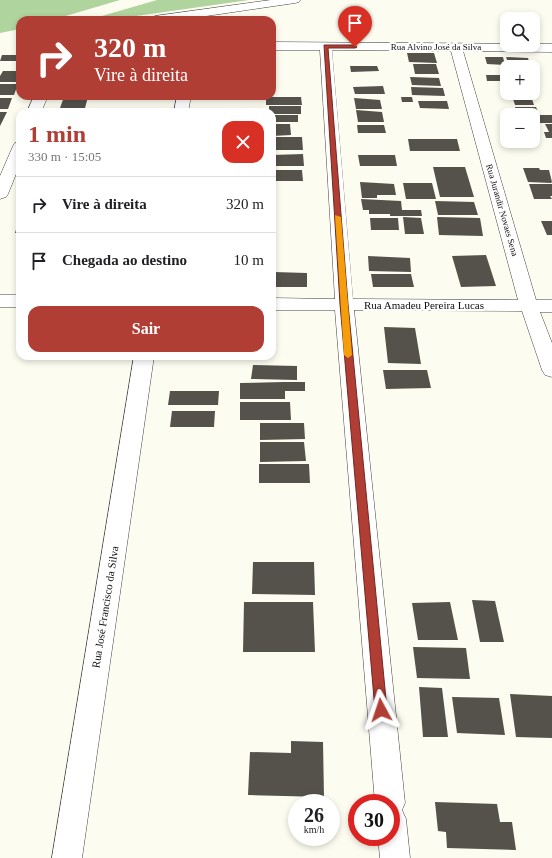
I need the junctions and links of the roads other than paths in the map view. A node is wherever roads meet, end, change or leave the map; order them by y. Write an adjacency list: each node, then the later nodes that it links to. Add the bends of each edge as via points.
1 (295, 0): 2 (street)
2 (183, 16)
3 (276, 46): 4 (street, Rua Alvino José da Silva)
4 (326, 46): 5 (street, Rua Alvino José da Silva); 12 (street)
5 (456, 48): 6 (street, Rua Alvino José da Silva); 13 (street, Rua Jurandir Novaes Sena)
6 (552, 48)
7 (16, 156): 8 (street)
8 (0, 194)
9 (0, 301): 10 (street)
10 (16, 302)
11 (276, 304): 12 (street, Rua Amadeu Pereira Lucas)
12 (344, 304): 13 (street, Rua Amadeu Pereira Lucas); 17 (street)
13 (529, 306): 14 (street, Rua Amadeu Pereira Lucas); 16 (street, Rua Jurandir Novaes Sena)
14 (552, 306)
15 (143, 360): 19 (street, Rua José Francisco da Silva)
16 (552, 370)
17 (389, 794)
18 (394, 846): 20 (street)
19 (67, 858)
20 (395, 858)

